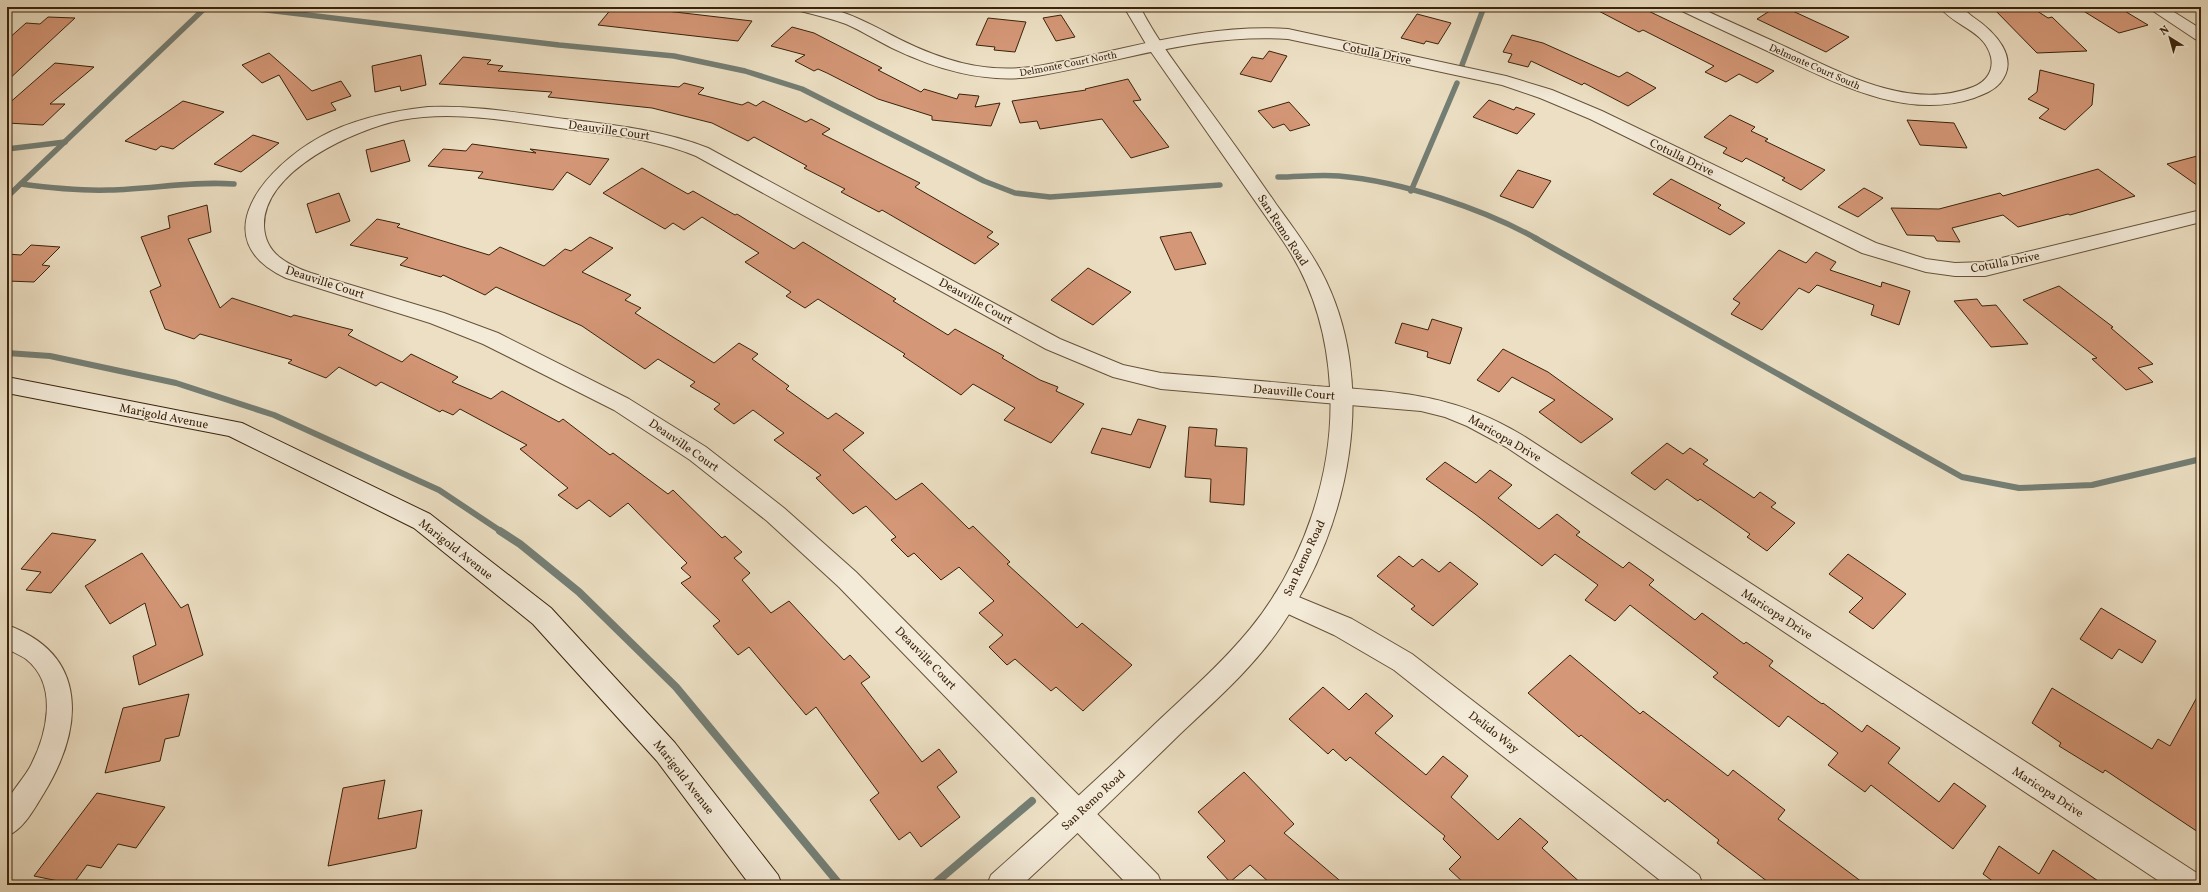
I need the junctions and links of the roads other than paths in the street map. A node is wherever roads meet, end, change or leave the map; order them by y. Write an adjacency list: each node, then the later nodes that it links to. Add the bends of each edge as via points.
1 (801, 7): 7 (street, Delmonte Court North, via 858,23 899,45 944,64 982,73 1012,74 1046,70)
2 (1132, 7): 7 (street, San Remo Road)
3 (1684, 7): 4 (street, Delmonte Court South, via 1850,83 1888,94 1925,99 1960,97 1975,93 1987,87 2000,70 1999,57 1990,41 1971,23)
4 (1948, 7)
5 (2155, 7): 6 (street)
6 (2201, 36)
7 (1155, 45): 8 (street, Cotulla Drive, via 1227,32 1269,32 1506,81 1546,94 1596,116 1869,248 1932,267 1985,269); 10 (street, San Remo Road, via 1294,243 1317,281 1340,361)
8 (2201, 216)
9 (7, 385): 15 (street, Marigold Avenue, via 234,429 422,521 542,616 666,752)
10 (1343, 396): 11 (street, San Remo Road, via 1339,451 1326,506 1317,533); 13 (street, Deauville Court, via 1161,381 1098,364 1053,344 702,152 660,137 472,112 409,113 363,125 323,143 288,168 266,192 258,205 254,230 257,243 271,262 294,274 438,318 504,344 624,406 664,430 764,502 843,573); 19 (street, Maricopa Drive, via 1406,401 1439,407 1464,414 1498,431)
11 (1284, 601): 13 (street, San Remo Road, via 1241,656 1206,693); 18 (street, Delido Way, via 1343,627 1402,662)
12 (7, 636): 14 (street, via 30,647 50,666 59,693 60,708 54,743 45,766 32,790)
13 (1077, 815): 16 (street, San Remo Road); 17 (street)
14 (7, 823)
15 (768, 885)
16 (1001, 885)
17 (1148, 885)
18 (1689, 885)
19 (2190, 885)

